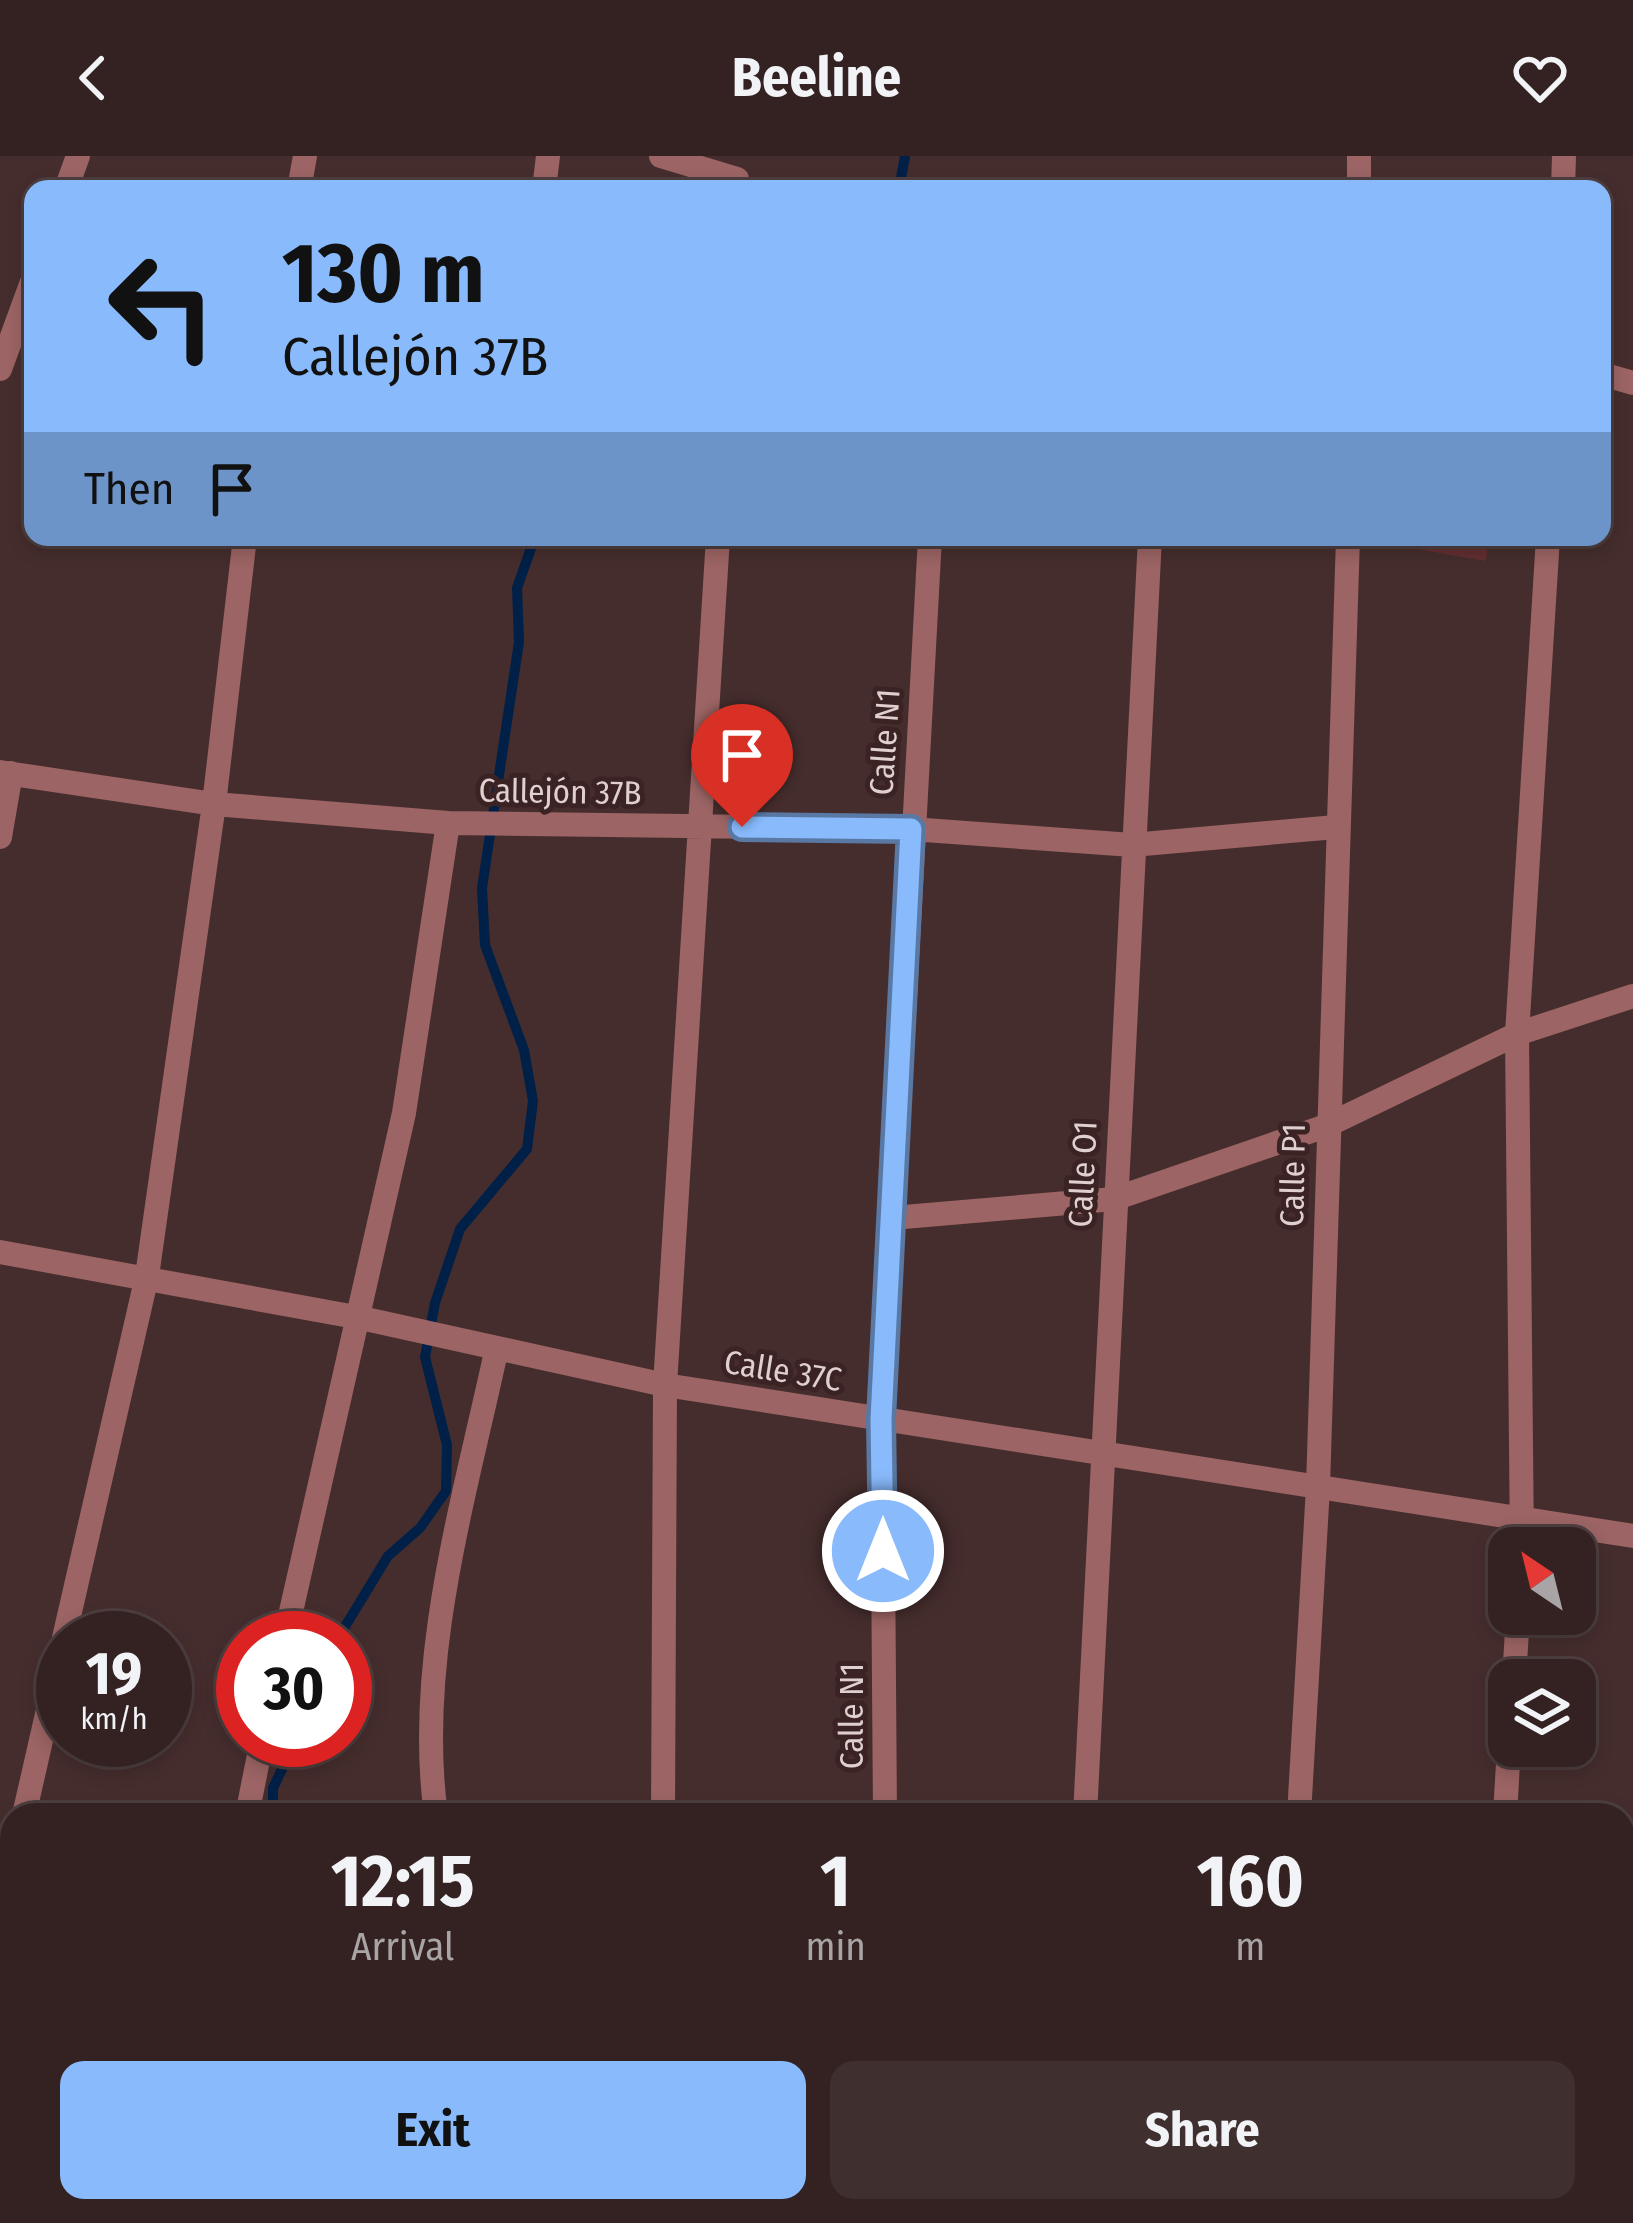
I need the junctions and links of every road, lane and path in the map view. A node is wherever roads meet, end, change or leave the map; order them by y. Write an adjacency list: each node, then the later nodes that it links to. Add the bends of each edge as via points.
1 (661, 156): 2 (street)
2 (726, 180)
3 (24, 304): 4 (street)
4 (0, 369)
5 (244, 546): 12 (street)
6 (717, 546): 14 (street)
7 (929, 546): 16 (street, Calle N1)
8 (1149, 546): 18 (street, Calle O1)
9 (1348, 546): 15 (street, Calle P1)
10 (1547, 546): 20 (street)
11 (6, 772): 12 (street, Callejón 37B); 17 (street)
12 (214, 804): 13 (street, Callejón 37B); 25 (street)
13 (448, 823): 14 (street, Callejón 37B); 26 (street, via 404,1113)
14 (699, 826): 16 (street, Callejón 37B); 28 (street)
15 (1336, 827): 18 (street, Callejón 37B); 21 (street, Calle P1)
16 (911, 829): 18 (street, Callejón 37B); 23 (street, Calle N1)
17 (0, 837)
18 (1132, 845): 22 (street, Calle O1)
19 (1633, 996): 20 (street)
20 (1517, 1034): 21 (street); 32 (street)
21 (1326, 1126): 22 (street); 31 (street, Calle P1)
22 (1114, 1199): 23 (street); 30 (street, Calle O1)
23 (892, 1218): 29 (street, Calle N1)
24 (0, 1252): 25 (street, Calle 37C)
25 (147, 1276): 26 (street, Calle 37C); 35 (street)
26 (361, 1318): 27 (street, Calle 37C); 36 (street)
27 (496, 1352): 28 (street, Calle 37C); 42 (street, via 438,1642)
28 (665, 1385): 29 (street, Calle 37C); 43 (street)
29 (881, 1419): 30 (street, Calle 37C); 44 (street, Calle N1)
30 (1102, 1453): 31 (street, Calle 37C); 45 (street, Calle O1)
31 (1318, 1487): 32 (street, Calle 37C); 46 (street, Calle P1)
32 (1524, 1519): 33 (street); 34 (street, Calle 37C)
33 (1523, 1527)
34 (1633, 1536)
35 (71, 1611)
36 (291, 1611)
37 (36, 1763): 40 (street)
38 (257, 1767): 41 (street)
39 (1508, 1767): 47 (street)
40 (27, 1803)
41 (249, 1803)
42 (434, 1803)
43 (663, 1803)
44 (885, 1803)
45 (1085, 1803)
46 (1300, 1803)
47 (1506, 1803)

